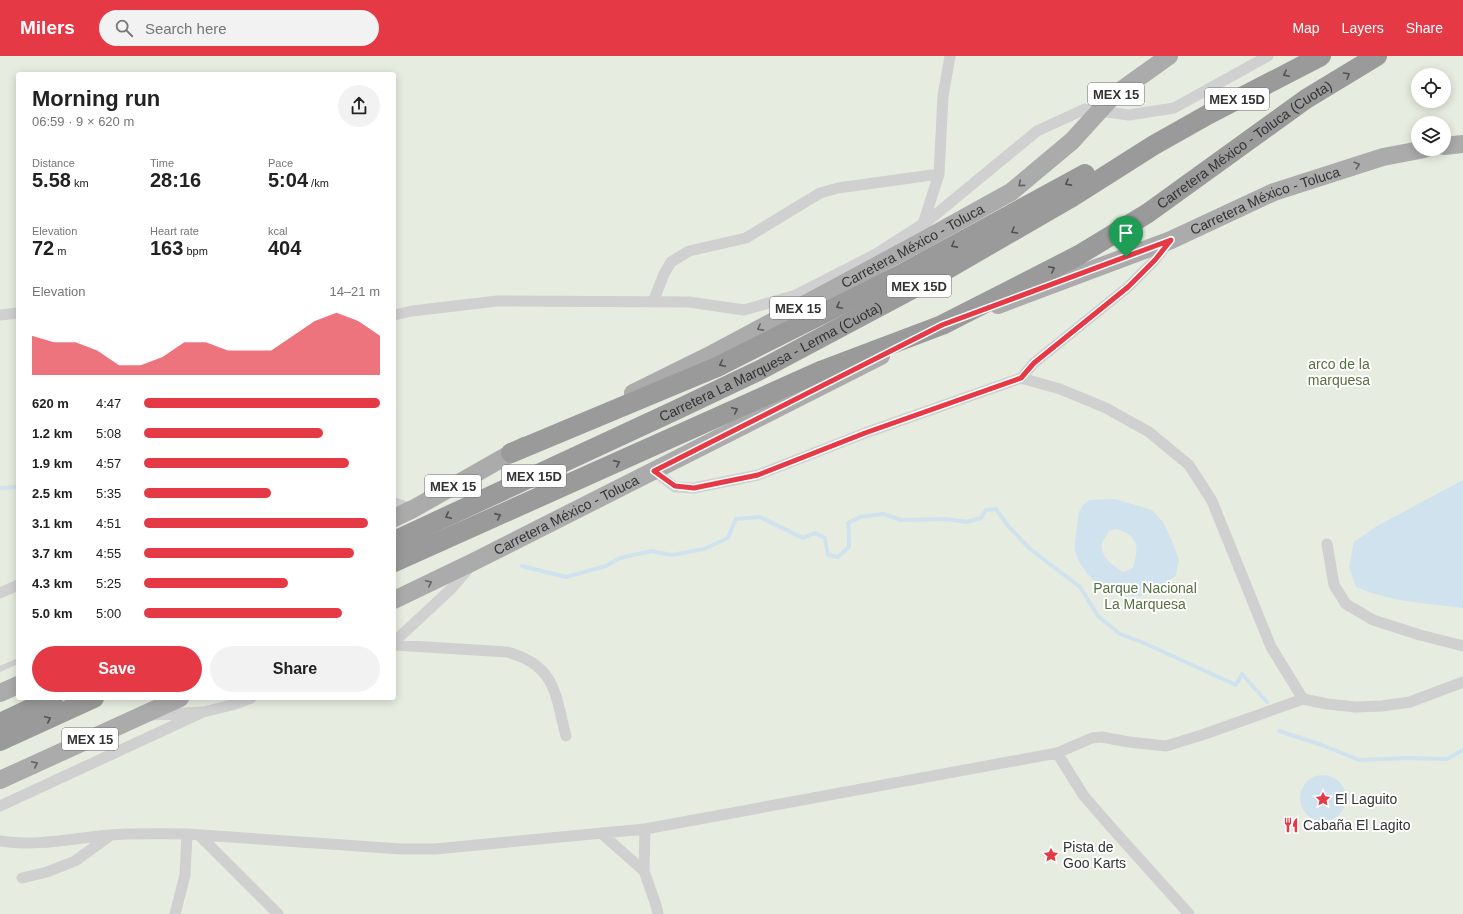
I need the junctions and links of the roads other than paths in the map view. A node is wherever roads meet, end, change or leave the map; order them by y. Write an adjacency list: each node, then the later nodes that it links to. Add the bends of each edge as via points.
1 (950, 56): 12 (street, via 943,96)
2 (1168, 56): 15 (main road, Carretera México - Toluca / MEX 15, one-way to 15, bridge, via 1113,96 1072,141 1011,192)
3 (1268, 56): 6 (street)
4 (1321, 56): 7 (highway, MEX 15D, one-way to 7)
5 (1377, 56): 20 (highway, Carretera México - Toluca (Cuota) / MEX 15D, one-way to 5, via 1079,255 1148,213 1306,99)
6 (1198, 96): 7 (street); 13 (street, via 1174,108 1129,115 1085,109 1037,131)
7 (1210, 114): 8 (highway, MEX 15D)
8 (1154, 144): 22 (highway, one-way to 22, via 1100,166 898,276 717,367); 27 (highway, Carretera La Marquesa - Lerma (Cuota) / MEX 15D, one-way to 27, via 1072,197 918,286 762,368 674,412)
9 (1463, 144): 10 (main road)
10 (1451, 145)
11 (1411, 152): 14 (main road, Carretera México - Toluca, one-way to 11, via 1274,192 1383,157)
12 (939, 174): 13 (street); 16 (street, via 838,188 820,193 746,238 688,251 671,262)
13 (923, 224): 15 (street); 16 (street, via 876,254 796,295 766,304 744,310 689,302)
14 (1171, 240): 20 (main road, Carretera México - Toluca); 21 (street, via 1128,287 1034,363)
15 (917, 244): 22 (main road, Carretera México - Toluca / MEX 15, one-way to 22, via 714,353)
16 (652, 302): 19 (street, via 497,301)
17 (16, 313): 18 (street)
18 (0, 315)
19 (396, 315)
20 (942, 325): 23 (main road, Carretera México - Toluca); 29 (highway, Carretera La Marquesa - Lerma (Cuota) / MEX 15D, one-way to 20, via 823,370)
21 (1021, 378): 23 (street, via 865,433 758,475 694,488 675,486); 42 (street, via 1060,388 1106,408 1149,432 1189,465 1212,501 1271,647)
22 (511, 453): 25 (main road, Carretera México - Toluca / MEX 15)
23 (654, 471): 30 (main road, Carretera México - Toluca)
24 (396, 504): 25 (street)
25 (413, 509): 26 (main road, Carretera México - Toluca / MEX 15)
26 (396, 517)
27 (396, 540)
28 (1327, 544): 36 (street, via 1334,585 1346,604 1374,620)
29 (396, 561)
30 (473, 562): 33 (main road, Carretera México - Toluca, one-way to 30); 34 (street, via 452,588)
31 (16, 586): 32 (street)
32 (0, 594)
33 (396, 599)
34 (396, 640)
35 (396, 645): 50 (street, via 507,652 519,655 548,676)
36 (1463, 646)
37 (16, 662): 38 (lane)
38 (0, 669)
39 (1463, 682): 42 (street, via 1410,702 1382,706 1356,707)
40 (16, 686): 41 (main road)
41 (0, 693)
42 (1303, 698): 52 (street, via 1166,746 1102,737 1092,738)
43 (50, 700): 49 (highway)
44 (90, 700): 51 (highway, one-way to 44)
45 (176, 700): 48 (main road, MEX 15)
46 (246, 700): 47 (street)
47 (203, 712): 48 (street); 54 (street)
48 (141, 716): 53 (main road, MEX 15, one-way to 48)
49 (0, 723)
50 (566, 736)
51 (0, 741)
52 (1057, 753): 55 (street); 66 (street, via 1084,796)
53 (0, 780)
54 (0, 806)
55 (645, 829): 56 (street); 61 (street)
56 (601, 833): 59 (street, via 436,849 379,848); 61 (street)
57 (187, 834): 58 (street); 59 (street); 63 (street, via 185,875)
58 (112, 835): 60 (street, via 29,843); 62 (street, via 75,861)
59 (200, 836): 64 (street)
60 (0, 841)
61 (644, 871): 65 (street)
62 (22, 878)
63 (175, 914)
64 (278, 914)
65 (658, 914)
66 (1189, 914)

